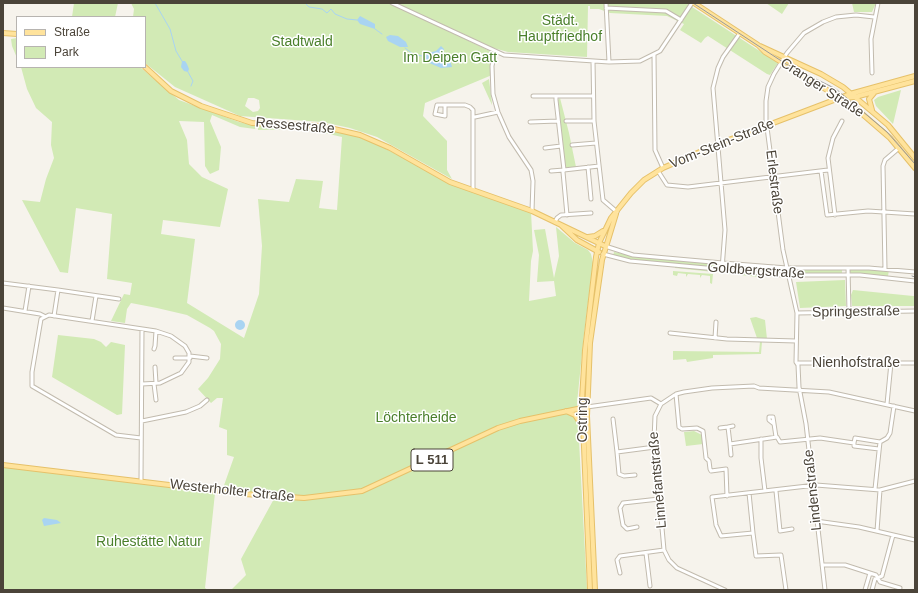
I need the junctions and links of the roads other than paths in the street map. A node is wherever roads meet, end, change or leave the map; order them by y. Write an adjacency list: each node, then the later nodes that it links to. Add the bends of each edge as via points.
1 (392, 3): 11 (street)
2 (606, 3): 5 (street)
3 (693, 3): 7 (street); 8 (main road, Cranger Straße)
4 (878, 3): 6 (street)
5 (606, 8): 7 (street, via 666,11); 15 (street)
6 (874, 17): 13 (street, Erlestraße, via 843,16 819,24 799,38); 17 (street, via 870,51)
7 (681, 20): 12 (street, via 666,44)
8 (740, 32): 13 (main road, Cranger Straße); 38 (street, via 723,57 714,81)
9 (3, 34): 10 (main road)
10 (16, 34)
11 (496, 52): 14 (street); 28 (street, via 492,66 492,90)
12 (654, 56): 15 (street, via 640,60); 46 (street, via 655,150)
13 (782, 60): 21 (main road, Cranger Straße, via 832,80); 26 (main road, Cranger Straße); 36 (street, Erlestraße, via 766,94)
14 (593, 61): 15 (street); 24 (street)
15 (609, 62)
16 (146, 68): 55 (main road, Ressestraße, via 166,87 179,95 230,117 257,123 321,126 360,135 390,148 438,176)
17 (872, 73)
18 (915, 76): 21 (main road, Vom-Stein-Straße)
19 (915, 81): 20 (main road, Vom-Stein-Straße)
20 (875, 92): 25 (main road, Vom-Stein-Straße); 29 (main road, via 869,98)
21 (850, 94): 25 (main road, Cranger Straße); 26 (main road, Vom-Stein-Straße)
22 (533, 96): 23 (street)
23 (556, 96): 24 (street); 31 (street)
24 (593, 96): 33 (street)
25 (855, 97): 26 (main road, Vom-Stein-Straße); 29 (main road, Cranger Straße)
26 (842, 98): 36 (main road, Vom-Stein-Straße); 42 (main road, Cranger Straße, via 872,121)
27 (445, 105): 30 (street, via 470,107)
28 (498, 112): 30 (street); 57 (street, via 509,137 531,170)
29 (873, 112): 43 (main road, Cranger Straße, via 888,125)
30 (474, 117): 55 (street)
31 (558, 121): 35 (street); 40 (street)
32 (566, 121): 33 (street)
33 (594, 121): 37 (street)
34 (842, 121): 49 (street, via 830,148)
35 (530, 122)
36 (767, 126): 38 (main road, Vom-Stein-Straße); 53 (street, Erlestraße)
37 (596, 143): 39 (street); 44 (street)
38 (718, 144): 46 (main road, Vom-Stein-Straße); 54 (street)
39 (572, 145)
40 (561, 146): 41 (street); 48 (street)
41 (544, 148)
42 (899, 148): 47 (main road, Cranger Straße); 59 (street, via 883,163)
43 (915, 158)
44 (599, 166): 45 (street); 58 (street, via 603,200)
45 (588, 167): 48 (street); 56 (street)
46 (663, 168): 52 (main road, Vom-Stein-Straße)
47 (915, 168)
48 (564, 170): 50 (street); 62 (street)
49 (828, 170): 51 (street); 63 (street)
50 (551, 171)
51 (821, 171): 53 (street); 63 (street, via 827,215)
52 (658, 172): 54 (street, via 669,185 688,187); 58 (main road, Vom-Stein-Straße, via 644,180)
53 (774, 178): 54 (street); 72 (street, Erlestraße)
54 (721, 184): 71 (street, via 725,230)
55 (473, 190): 57 (main road, Ressestraße)
56 (591, 199)
57 (532, 211): 64 (main road, Ressestraße)
58 (617, 212): 65 (main road, Vom-Stein-Straße); 68 (main road, Vom-Stein-Straße)
59 (884, 212): 61 (street); 63 (street); 75 (street)
60 (591, 213): 62 (street)
61 (915, 214)
62 (567, 215): 64 (street, via 559,216)
63 (835, 215)
64 (557, 223): 66 (main road, Ressestraße); 69 (main road, Ressestraße, via 577,240)
65 (605, 229): 66 (main road, via 595,236); 67 (main road, Vom-Stein-Straße)
66 (588, 237): 67 (main road, Ressestraße)
67 (599, 243): 68 (main road, Ressestraße); 69 (main road, Vom-Stein-Straße)
68 (605, 246): 70 (main road, Ostring); 71 (street, Goldbergstraße, via 633,255)
69 (598, 251): 70 (main road, Goldbergstraße); 116 (main road, Ostring, via 585,350)
70 (603, 254): 74 (street, Goldbergstraße, via 630,261); 116 (main road, Ostring, via 590,342)
71 (723, 263): 72 (street, Goldbergstraße); 74 (street)
72 (787, 268): 73 (street, Goldbergstraße); 77 (street, Erlestraße)
73 (848, 268): 75 (street, Goldbergstraße); 78 (street)
74 (722, 269): 77 (street, Goldbergstraße)
75 (885, 269): 76 (street, Goldbergstraße)
76 (915, 272)
77 (789, 275): 78 (street, Goldbergstraße); 89 (street, Erlestraße)
78 (848, 275): 79 (street, Goldbergstraße); 88 (street)
79 (915, 281)
80 (3, 283): 81 (street)
81 (29, 286): 82 (street); 86 (street)
82 (58, 290): 83 (street); 91 (street)
83 (96, 296): 84 (street); 92 (street)
84 (119, 299)
85 (3, 308): 86 (street)
86 (25, 311): 90 (street)
87 (915, 311): 88 (street, Springestraße)
88 (849, 312): 89 (street, Springestraße)
89 (797, 313): 98 (street, Erlestraße)
90 (44, 316): 91 (street); 127 (street, via 39,322 32,386 116,435)
91 (54, 316): 92 (street)
92 (92, 321): 94 (street)
93 (716, 322): 97 (street)
94 (142, 329): 95 (street); 108 (street)
95 (156, 331): 99 (street); 100 (street, via 179,341)
96 (670, 333): 97 (street)
97 (715, 338): 98 (street)
98 (796, 341): 103 (street, Erlestraße)
99 (154, 348)
100 (190, 357): 101 (street); 102 (street); 107 (street, via 181,373)
101 (175, 358)
102 (207, 358)
103 (798, 363): 104 (street, Nienhofstraße); 109 (street, Erlestraße)
104 (891, 363): 105 (street, Nienhofstraße); 114 (street)
105 (915, 363)
106 (155, 367): 107 (street)
107 (155, 383): 108 (street); 111 (street)
108 (142, 384): 120 (street)
109 (800, 390): 110 (street, via 754,386 712,388); 114 (street, via 829,392); 129 (street, Lindenstraße)
110 (676, 394): 113 (street); 147 (street, via 678,424 682,428 703,431 710,469 726,469)
111 (156, 400)
112 (208, 400): 120 (street, via 186,412)
113 (661, 404): 116 (street, Westerholter Straße, via 651,398); 133 (street, Linnefantstraße, via 655,416)
114 (888, 404): 115 (street)
115 (894, 406): 118 (street); 130 (street, via 890,432 887,438)
116 (584, 407): 117 (main road, Westerholter Straße / L 511); 122 (main road, Ostring); 162 (main road, Ostring)
117 (564, 411): 122 (main road, via 575,415); 139 (main road, Westerholter Straße / L 511, via 498,428 362,491 304,498 280,497)
118 (915, 411)
119 (613, 419): 135 (street)
120 (142, 421): 127 (street)
121 (774, 424): 126 (street)
122 (582, 426): 165 (main road, Ostring)
123 (733, 426): 124 (street)
124 (728, 427): 125 (street); 132 (street)
125 (720, 428)
126 (776, 437): 128 (street); 129 (street, via 780,442)
127 (141, 438): 139 (street)
128 (761, 439): 132 (street); 144 (street)
129 (808, 440): 131 (street, via 820,438); 141 (street, Lindenstraße)
130 (880, 442): 131 (street, via 855,438); 134 (street)
131 (854, 443): 134 (street, via 854,446)
132 (730, 444): 136 (street)
133 (655, 447): 135 (street); 148 (street, Linnefantstraße)
134 (879, 449): 142 (street)
135 (617, 452): 138 (street, via 619,474)
136 (731, 455)
137 (3, 465): 139 (main road, Westerholter Straße / L 511)
138 (635, 475)
139 (141, 481)
140 (915, 481): 143 (street)
141 (812, 486): 142 (street); 145 (street); 149 (street, Lindenstraße)
142 (875, 489): 143 (street)
143 (880, 490): 152 (street)
144 (764, 491): 145 (street); 146 (street)
145 (776, 491): 151 (street, via 780,531)
146 (749, 493): 147 (street); 153 (street)
147 (727, 496): 153 (street, via 712,497 716,525 721,536)
148 (659, 499): 150 (street, via 623,503 620,508 623,525 627,529); 156 (street, Linnefantstraße)
149 (816, 521): 152 (street); 158 (street, Lindenstraße)
150 (637, 527)
151 (792, 529)
152 (877, 531): 154 (street)
153 (753, 533): 169 (street, via 756,556 781,555)
154 (893, 535): 155 (street); 161 (street, via 882,576)
155 (915, 540)
156 (664, 550): 157 (street); 168 (street, Linnefantstraße, via 677,568)
157 (646, 553): 159 (street, via 620,556); 163 (street)
158 (822, 565): 160 (street, via 838,564); 170 (street, Lindenstraße)
159 (620, 573)
160 (870, 573): 161 (street); 171 (street)
161 (879, 578): 164 (street, via 880,582); 172 (street, via 875,579)
162 (595, 584): 166 (main road, Ostring); 167 (main road)
163 (650, 586)
164 (900, 588)
165 (590, 590)
166 (595, 590)
167 (599, 590)
168 (725, 590)
169 (786, 590)
170 (825, 590)
171 (865, 590)
172 (872, 590)

